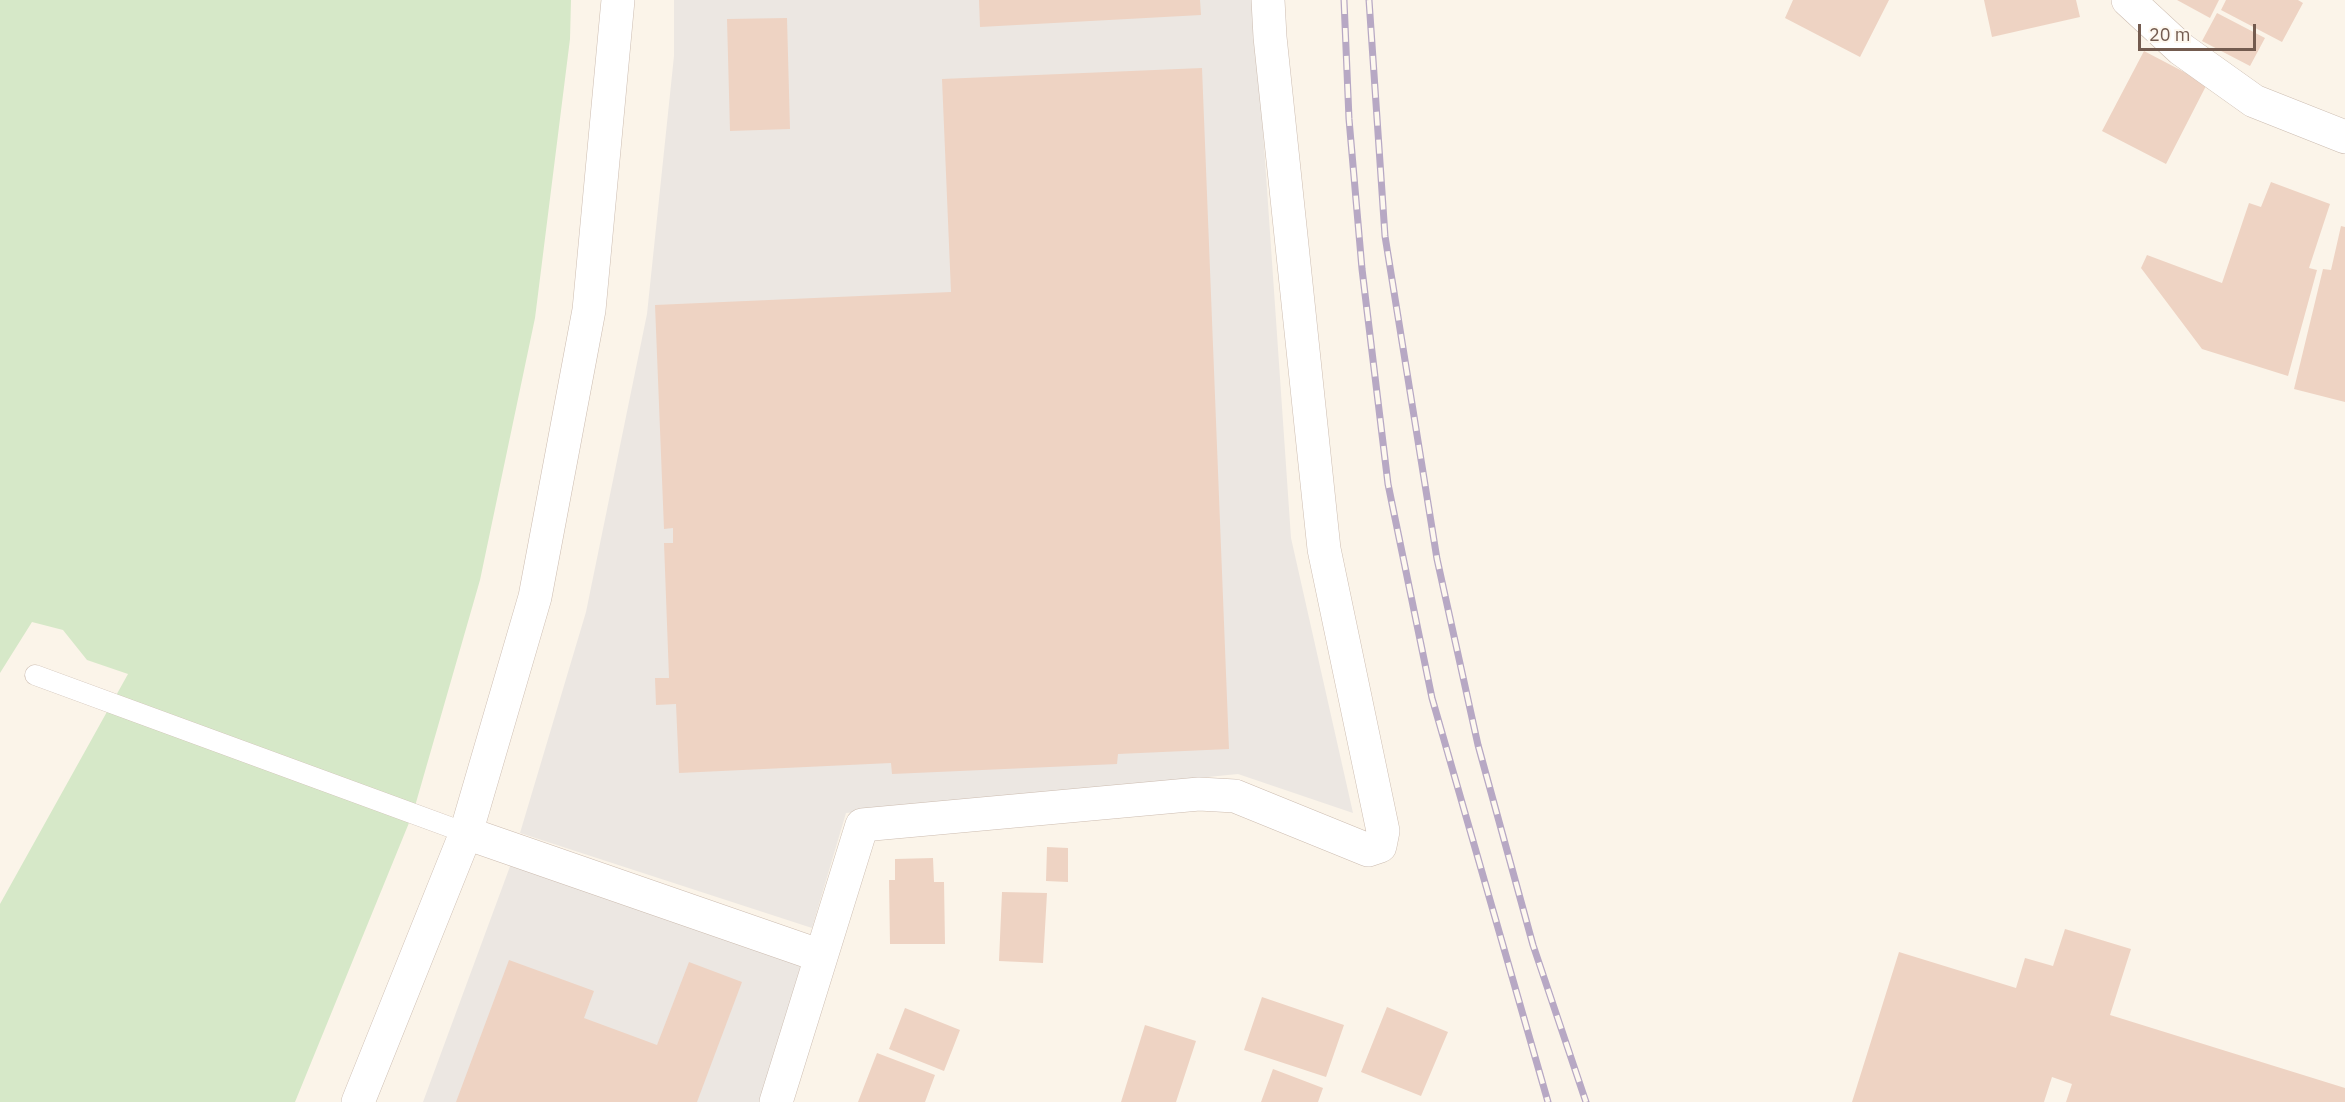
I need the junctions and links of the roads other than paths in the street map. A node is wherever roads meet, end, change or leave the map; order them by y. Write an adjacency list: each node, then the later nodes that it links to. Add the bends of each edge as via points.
1 (618, 0): 6 (street, via 589,310 535,597)
2 (1268, 0): 7 (street, via 1324,549 1383,831 1380,846 1368,850 1235,796 1199,794 862,825)
3 (2128, 0): 4 (street, via 2181,49 2254,101)
4 (2345, 137)
5 (35, 675): 6 (lane)
6 (466, 833): 7 (street); 8 (street)
7 (821, 956): 9 (street)
8 (358, 1102)
9 (776, 1102)

